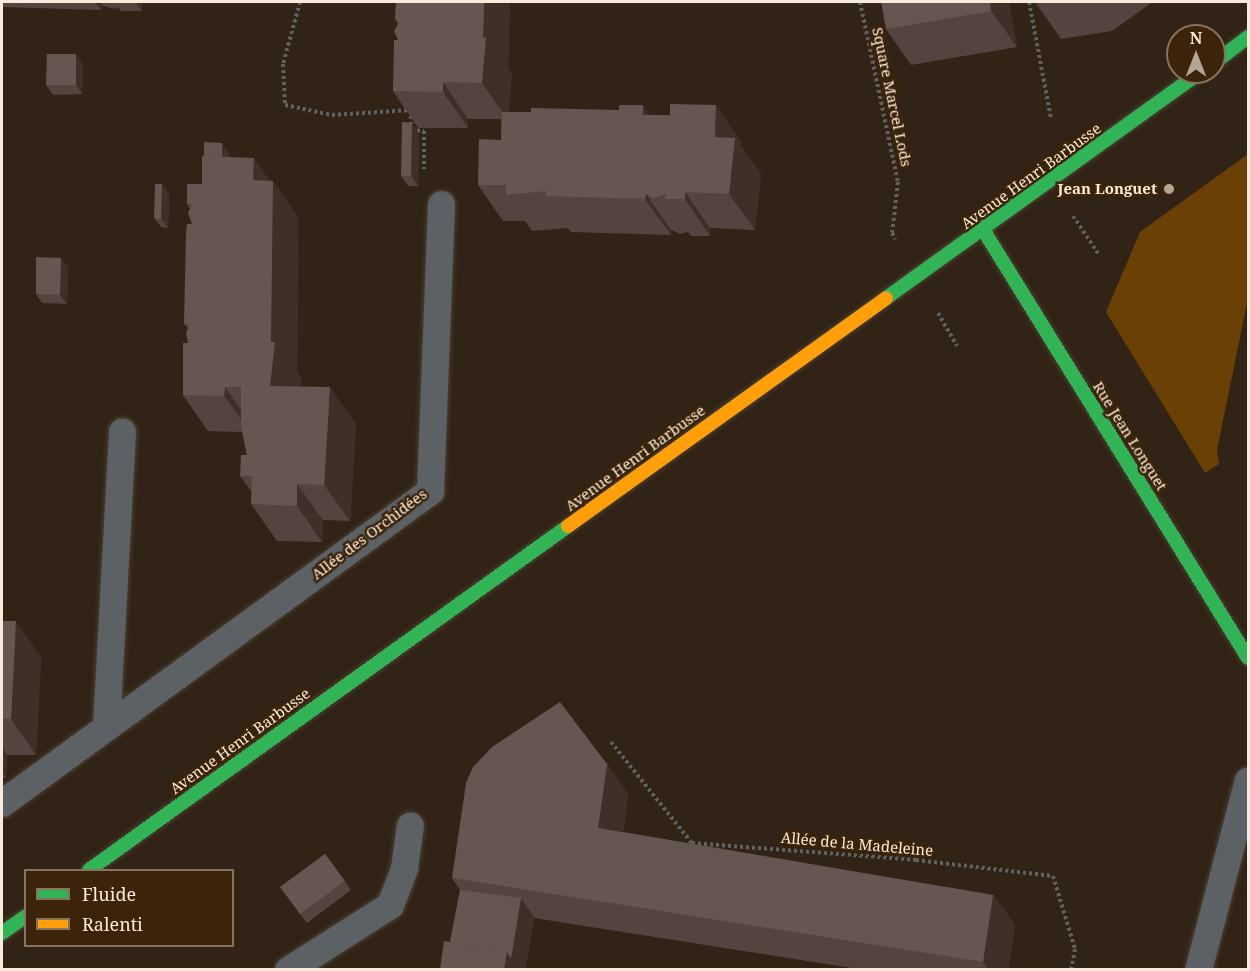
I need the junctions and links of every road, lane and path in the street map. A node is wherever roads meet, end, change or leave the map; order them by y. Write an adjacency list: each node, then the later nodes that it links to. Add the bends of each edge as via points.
1 (300, 2): 8 (path, via 283,64 285,105 332,115 411,110 411,130 424,131 424,202)
2 (860, 2): 10 (path, Square Marcel Lods, via 898,182)
3 (1029, 2): 7 (path)
4 (1248, 37): 5 (main road)
5 (1226, 54)
6 (1185, 84): 9 (main road, Avenue Henri Barbusse)
7 (1051, 118)
8 (441, 204): 13 (lane, Allée des Orchidées, via 430,491)
9 (984, 231): 12 (main road, Rue Jean Longuet); 18 (main road, Avenue Henri Barbusse)
10 (892, 233)
11 (122, 431): 13 (lane)
12 (1248, 658)
13 (106, 727): 16 (lane, Allée des Orchidées)
14 (611, 742): 22 (path, Allée de la Madeleine, via 692,843 916,860 1053,876 1075,949)
15 (1248, 780): 23 (lane)
16 (2, 803)
17 (410, 825): 21 (lane, via 404,868 390,905)
18 (89, 869)
19 (24, 917): 20 (main road)
20 (2, 933)
21 (288, 969)
22 (1071, 969)
23 (1198, 969)

